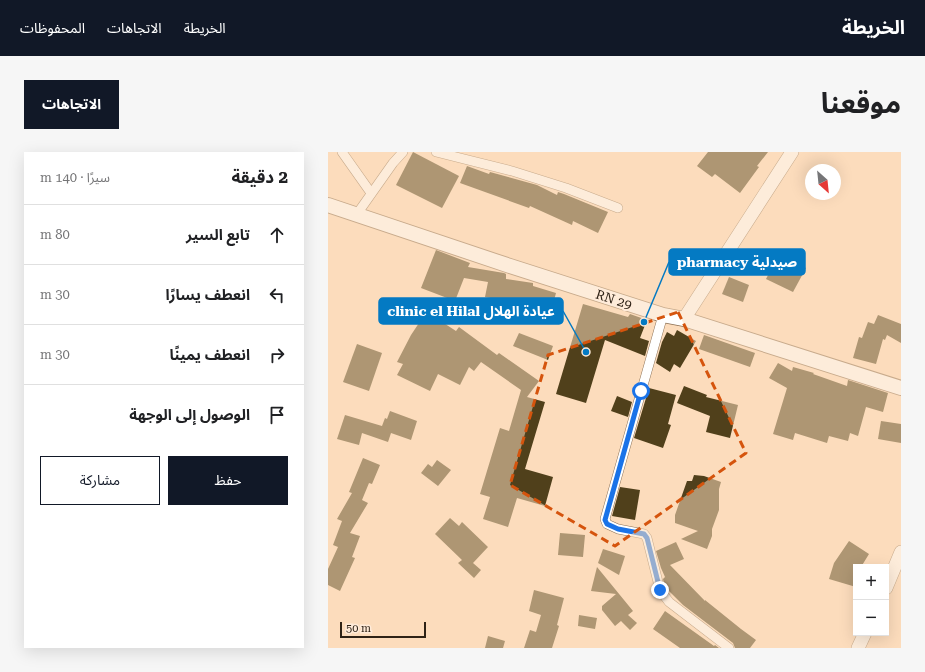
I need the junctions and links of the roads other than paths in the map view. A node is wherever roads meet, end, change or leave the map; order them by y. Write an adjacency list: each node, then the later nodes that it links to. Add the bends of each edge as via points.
1 (342, 152): 5 (street)
2 (403, 152): 5 (street)
3 (436, 152): 7 (street, via 512,171)
4 (792, 152): 10 (street)
5 (371, 193): 8 (street)
6 (328, 205): 8 (main road, RN 29 / RN 29)
7 (618, 208)
8 (357, 214): 9 (main road, RN 29 / RN 29)
9 (663, 315): 10 (main road, RN 29 / RN 29); 15 (street, via 605,520 607,524 618,529 644,534 664,597)
10 (684, 319): 11 (main road, RN 29 / RN 29)
11 (901, 388)
12 (901, 552): 13 (street)
13 (889, 581)
14 (864, 636): 16 (street)
15 (729, 648)
16 (858, 648)

